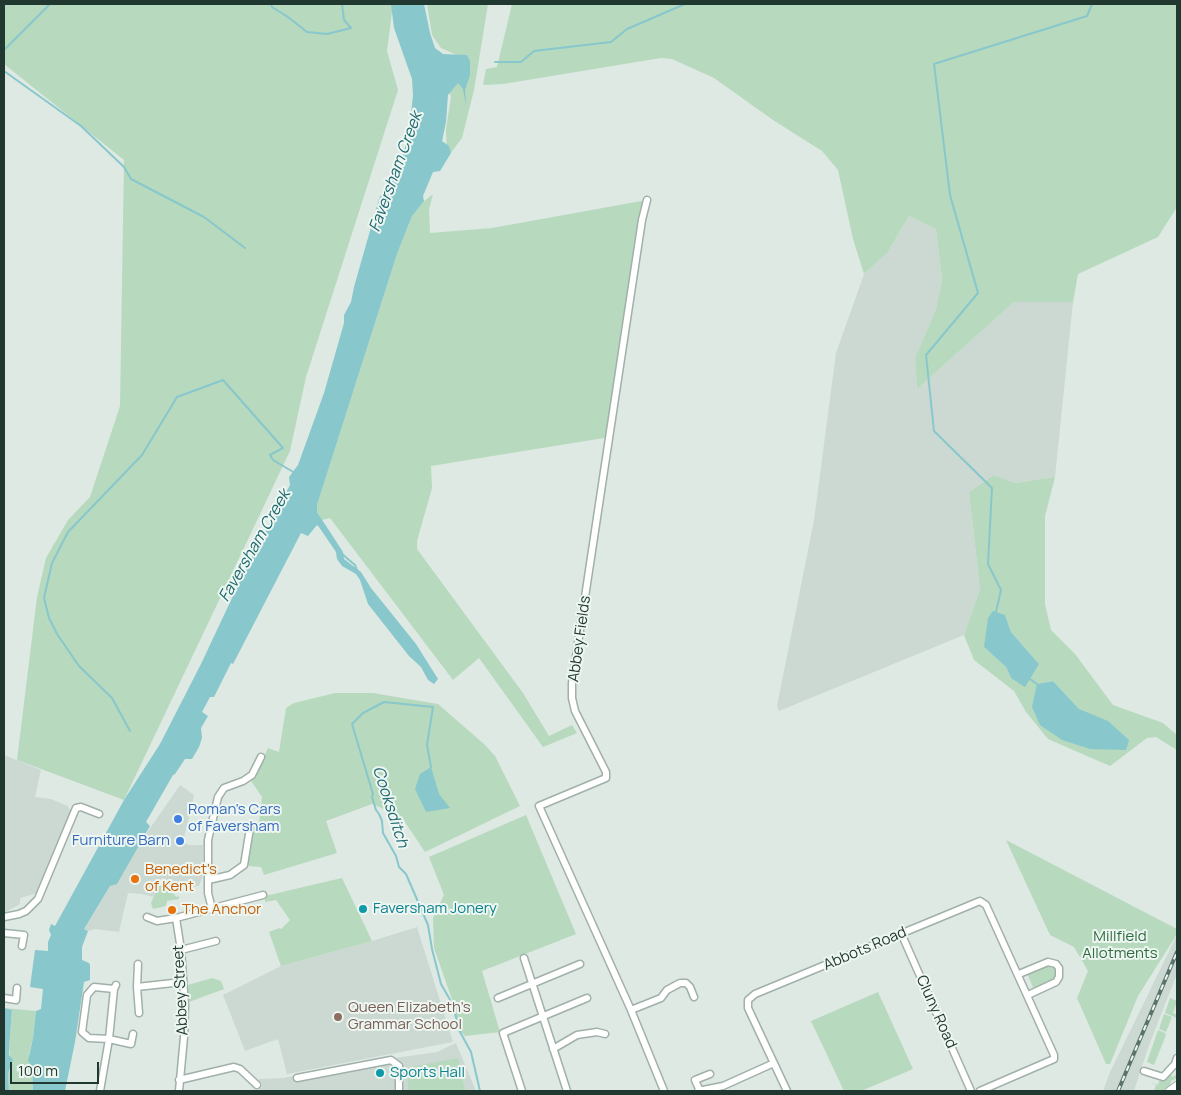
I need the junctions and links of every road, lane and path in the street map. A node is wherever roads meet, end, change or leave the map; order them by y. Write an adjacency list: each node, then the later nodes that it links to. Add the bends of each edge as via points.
1 (647, 200): 29 (street, Abbey Fields, via 572,683 575,711 606,772 606,778 539,806)
2 (261, 757): 5 (street, via 252,775 224,788 218,797 208,840)
3 (99, 814): 8 (street, via 76,808 38,899 26,911)
4 (250, 828): 5 (street, via 244,865 230,875)
5 (208, 880): 7 (street)
6 (263, 895): 7 (street)
7 (212, 908): 10 (street)
8 (4, 917)
9 (147, 917): 10 (street, via 157,921)
10 (176, 918): 15 (street, Abbey Street)
11 (4, 933): 14 (street, via 24,934)
12 (901, 934): 19 (street, Abbots Road, via 983,902); 37 (street, Abbots Road, via 755,994 748,1000 748,1008); 52 (street, Cluny Road)
13 (216, 941): 15 (street)
14 (22, 946)
15 (181, 950): 20 (street, Abbey Street)
16 (524, 958): 21 (street)
17 (138, 964): 22 (street)
18 (580, 964): 21 (street)
19 (1019, 974): 24 (street); 24 (street, via 1048,962 1059,968 1060,977 1056,982)
20 (182, 982): 22 (street); 41 (street, Abbey Street, via 185,1006)
21 (532, 983): 27 (street); 31 (street)
22 (137, 987): 30 (street)
23 (17, 988): 26 (street, via 16,1000)
24 (1028, 995): 53 (street, via 1054,1059)
25 (694, 997): 29 (street, via 686,983 680,983 667,990 661,998)
26 (4, 998)
27 (498, 998)
28 (587, 998): 31 (street)
29 (631, 1010): 49 (street, Abbey Fields)
30 (139, 1013)
31 (543, 1016): 35 (street); 47 (street, via 503,1033)
32 (134, 1034): 34 (street, via 131,1044)
33 (604, 1034): 35 (street, via 597,1029 577,1035)
34 (109, 1039): 34 (street, via 115,987 94,987 87,995 82,1032 89,1038); 44 (street)
35 (553, 1049): 48 (street)
36 (1177, 1062): 38 (street, via 1163,1077)
37 (774, 1063): 50 (street, via 724,1086); 51 (street)
38 (1144, 1071)
39 (710, 1074): 50 (street, via 695,1080)
40 (297, 1078): 46 (street, via 391,1060 399,1066)
41 (179, 1080): 42 (street, via 234,1067); 45 (street, Abbey Street)
42 (255, 1083)
43 (1177, 1086): 54 (street)
44 (100, 1091)
45 (179, 1091)
46 (399, 1091)
47 (522, 1091)
48 (567, 1091)
49 (664, 1091)
50 (699, 1091)
51 (787, 1091)
52 (971, 1091)
53 (980, 1091)
54 (1170, 1091)

